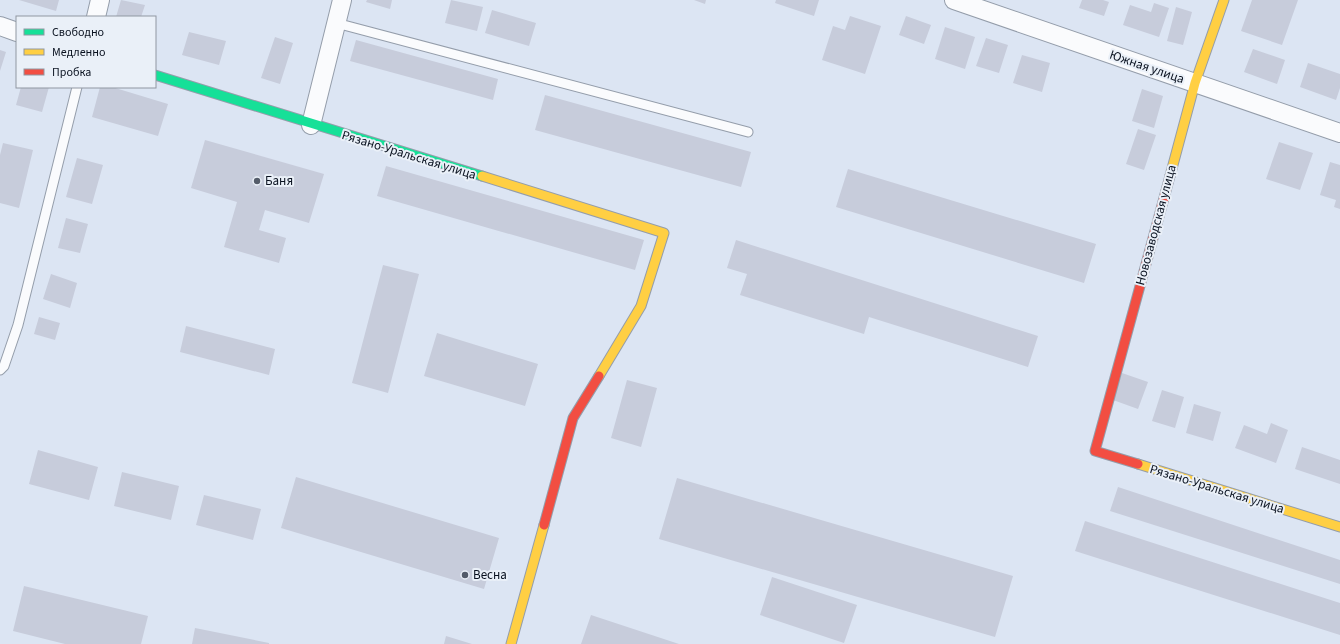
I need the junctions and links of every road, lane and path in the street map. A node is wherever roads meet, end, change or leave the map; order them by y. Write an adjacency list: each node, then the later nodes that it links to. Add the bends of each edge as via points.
1 (100, 0): 5 (street)
2 (342, 0): 6 (street)
3 (954, 0): 10 (street, Южная улица)
4 (1224, 0): 10 (street, Новозаводская улица)
5 (96, 16)
6 (336, 23): 12 (street); 13 (lane)
7 (0, 26): 8 (street)
8 (16, 32)
9 (156, 74): 12 (street, Рязано-Уральская улица)
10 (1195, 83): 14 (street, Южная улица); 16 (street, Новозаводская улица)
11 (78, 88): 15 (lane, via 18,325 4,366)
12 (311, 125): 18 (street, Рязано-Уральская улица, via 664,233 641,306 573,418)
13 (748, 132)
14 (1340, 133)
15 (0, 370)
16 (1094, 451): 17 (street, Рязано-Уральская улица)
17 (1340, 527)
18 (511, 644)

